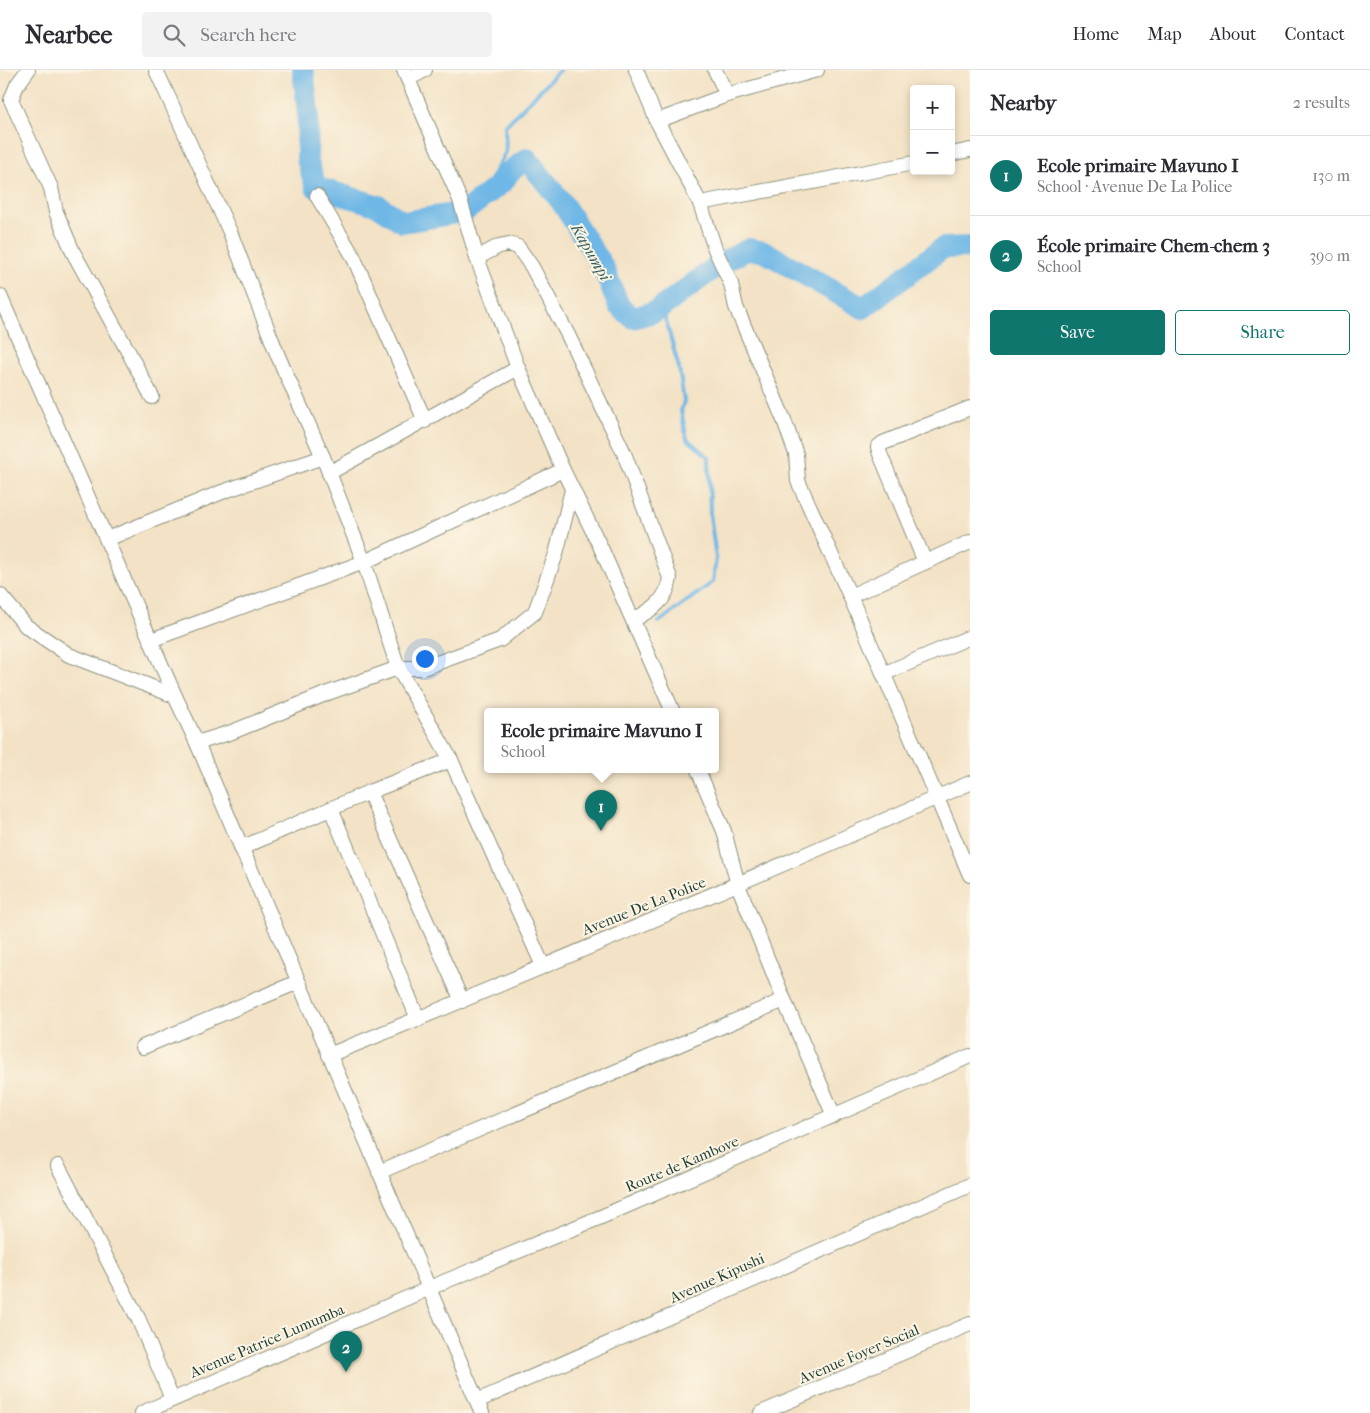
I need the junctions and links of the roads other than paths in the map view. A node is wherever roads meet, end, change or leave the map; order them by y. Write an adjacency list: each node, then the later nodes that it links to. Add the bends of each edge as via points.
1 (28, 70): 18 (street, via 11,100 51,188 56,212 73,252)
2 (156, 70): 21 (street, via 230,232 278,356)
3 (425, 70): 7 (street)
4 (636, 70): 9 (street)
5 (715, 70): 8 (street)
6 (817, 70): 8 (street)
7 (406, 74): 15 (street, via 460,200)
8 (727, 95): 9 (street)
9 (657, 120): 14 (street)
10 (970, 150): 11 (street)
11 (955, 153)
12 (910, 164): 14 (street)
13 (317, 196): 20 (street, via 353,256)
14 (700, 203): 30 (street, via 731,284 736,308 787,428 796,454 798,481)
15 (477, 258): 17 (street); 31 (street, via 499,246 509,244 518,247 568,335 624,453 670,578 664,598 652,610)
16 (0, 296): 25 (street)
17 (518, 368): 20 (street); 22 (street)
18 (152, 397)
19 (970, 408): 28 (street, via 883,443 878,448)
20 (425, 421): 23 (street)
21 (323, 457): 23 (street); 25 (street, via 222,492)
22 (563, 470): 24 (street); 27 (street)
23 (329, 473): 27 (street)
24 (572, 490): 31 (street); 34 (street, via 556,554 536,612 500,640 422,668)
25 (107, 539): 33 (street)
26 (970, 542): 28 (street)
27 (364, 562): 33 (street); 34 (street)
28 (925, 562): 30 (street)
29 (0, 595): 36 (street, via 26,626 69,655)
30 (850, 596): 35 (street)
31 (632, 620): 37 (street)
32 (970, 637): 35 (street)
33 (151, 640): 36 (street)
34 (398, 668): 38 (street); 39 (street)
35 (883, 674): 43 (street)
36 (175, 696): 38 (street)
37 (671, 708)
38 (197, 743): 45 (street)
39 (451, 760): 42 (street); 48 (street)
40 (699, 773): 47 (street, via 724,831)
41 (970, 783): 43 (street, Avenue De La Police)
42 (369, 792): 44 (street); 51 (street)
43 (936, 798): 46 (street); 47 (street, Avenue De La Police)
44 (331, 809): 45 (street); 52 (street)
45 (241, 848): 49 (street)
46 (970, 875)
47 (738, 884): 48 (street, Avenue De La Police); 50 (street)
48 (543, 966): 51 (street, Avenue De La Police)
49 (298, 982): 53 (street); 54 (street)
50 (784, 1000): 56 (street); 58 (street)
51 (462, 1001): 52 (street, Avenue De La Police)
52 (418, 1019): 54 (street, Avenue De La Police)
53 (143, 1047)
54 (329, 1055): 58 (street)
55 (970, 1056): 56 (street, Route de Kambove)
56 (834, 1116): 60 (street, Route de Kambove)
57 (58, 1166): 63 (street, via 138,1318)
58 (379, 1172): 60 (street)
59 (970, 1186): 64 (street, Avenue Kipushi)
60 (429, 1289): 61 (street, Route de Kambove); 64 (street)
61 (405, 1299): 63 (street, Avenue Patrice Lumumba)
62 (970, 1324): 66 (street, Avenue Foyer Social)
63 (172, 1399): 65 (street, Avenue Patrice Lumumba)
64 (480, 1407)
65 (142, 1413)
66 (761, 1413)

